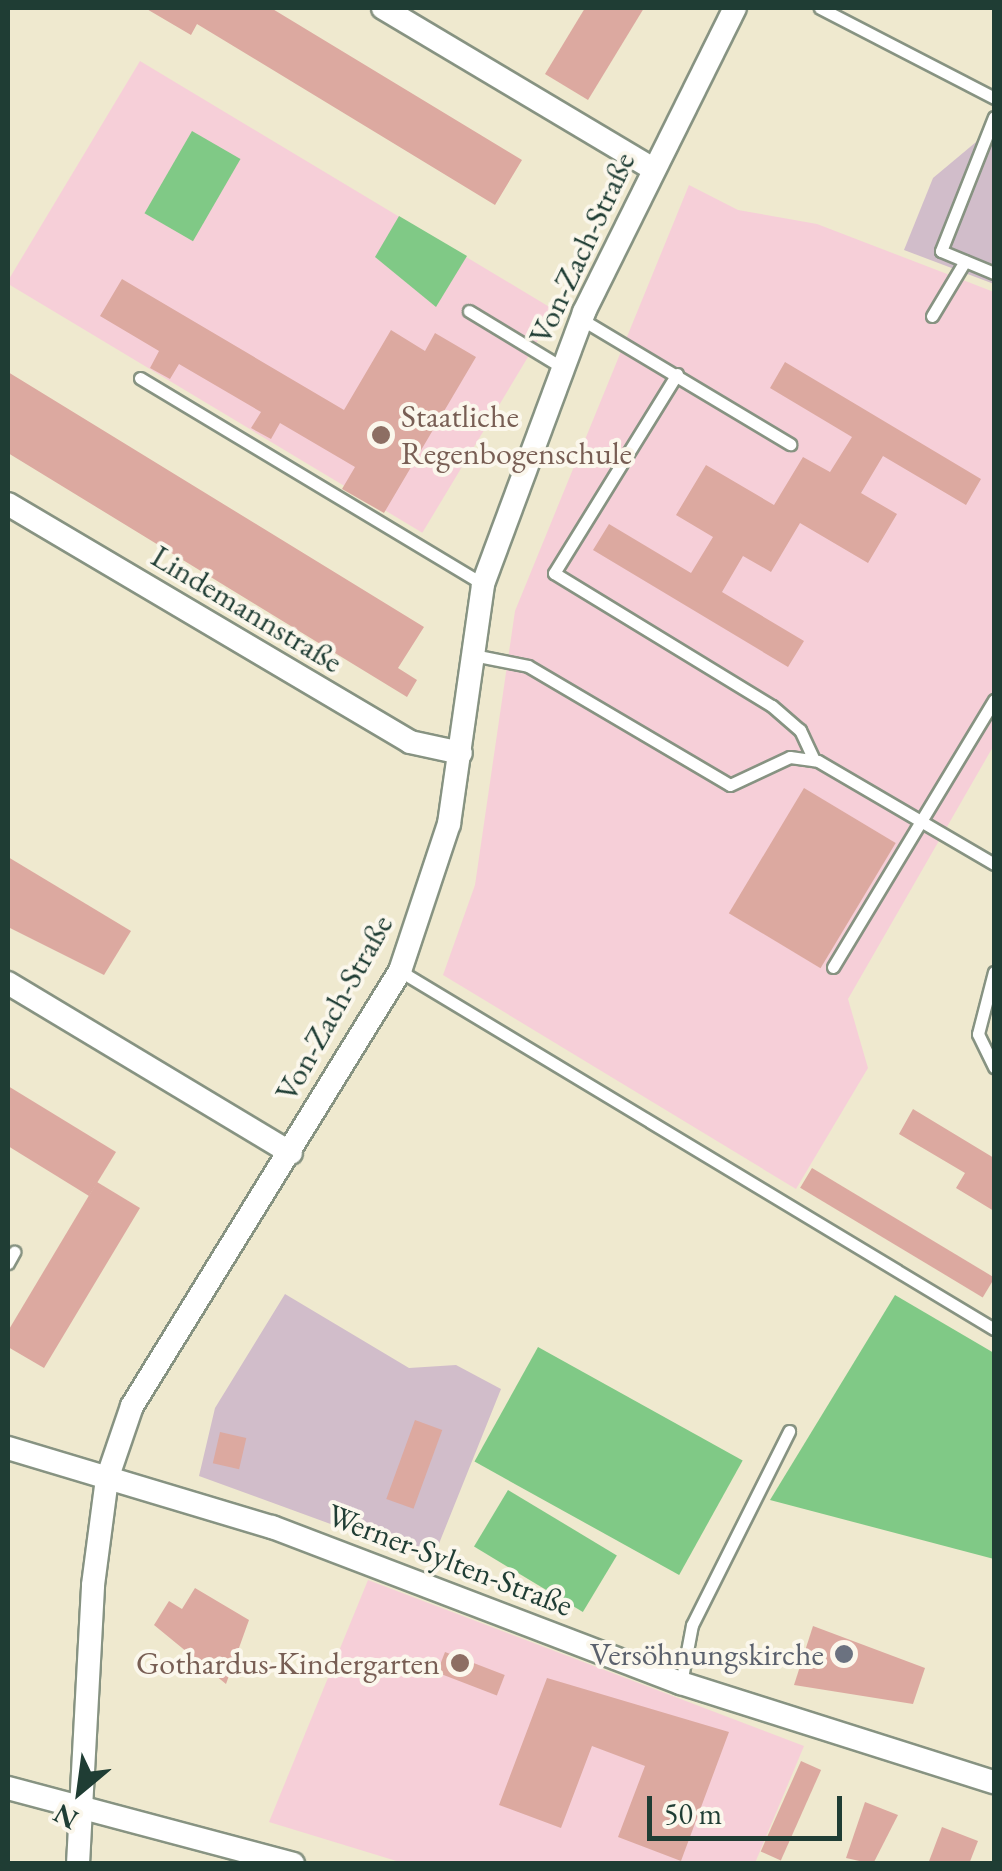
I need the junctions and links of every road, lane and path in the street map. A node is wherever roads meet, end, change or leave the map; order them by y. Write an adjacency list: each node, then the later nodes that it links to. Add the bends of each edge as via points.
1 (383, 8): 6 (street)
2 (735, 8): 6 (street, Von-Zach-Straße)
3 (820, 8): 4 (lane)
4 (994, 98)
5 (994, 121): 7 (lane, via 941,251)
6 (653, 169): 11 (street, Von-Zach-Straße)
7 (964, 261): 8 (lane); 10 (lane)
8 (994, 273)
9 (469, 311): 12 (lane)
10 (932, 316)
11 (581, 319): 12 (street, Von-Zach-Straße); 13 (lane)
12 (562, 368): 17 (street, Von-Zach-Straße)
13 (676, 374): 15 (lane); 21 (lane, via 554,573 772,706 800,730)
14 (140, 378): 17 (lane)
15 (790, 444)
16 (8, 504): 20 (street, Lindemannstraße, via 410,742)
17 (482, 584): 18 (street, Von-Zach-Straße)
18 (469, 654): 20 (street, Von-Zach-Straße); 21 (lane, via 528,666 730,786 760,766)
19 (994, 700): 22 (lane)
20 (461, 752): 25 (street, Von-Zach-Straße, via 433,888)
21 (814, 760): 22 (lane)
22 (921, 822): 23 (lane); 24 (lane)
23 (994, 864)
24 (833, 967)
25 (400, 971): 29 (street, Von-Zach-Straße); 30 (lane)
26 (994, 972): 28 (lane, via 978,1034)
27 (8, 983): 29 (street)
28 (994, 1067)
29 (291, 1152): 33 (street, Von-Zach-Straße, via 132,1406)
30 (994, 1329)
31 (789, 1431): 34 (lane, via 692,1625)
32 (8, 1448): 33 (street, Werner-Sylten-Straße)
33 (108, 1479): 34 (street, Werner-Sylten-Straße, via 272,1528); 37 (street, Von-Zach-Straße)
34 (681, 1684): 35 (street, Werner-Sylten-Straße)
35 (994, 1782)
36 (8, 1788): 37 (street)
37 (80, 1806): 38 (street, Von-Zach-Straße); 39 (street)
38 (78, 1864)
39 (293, 1864)

